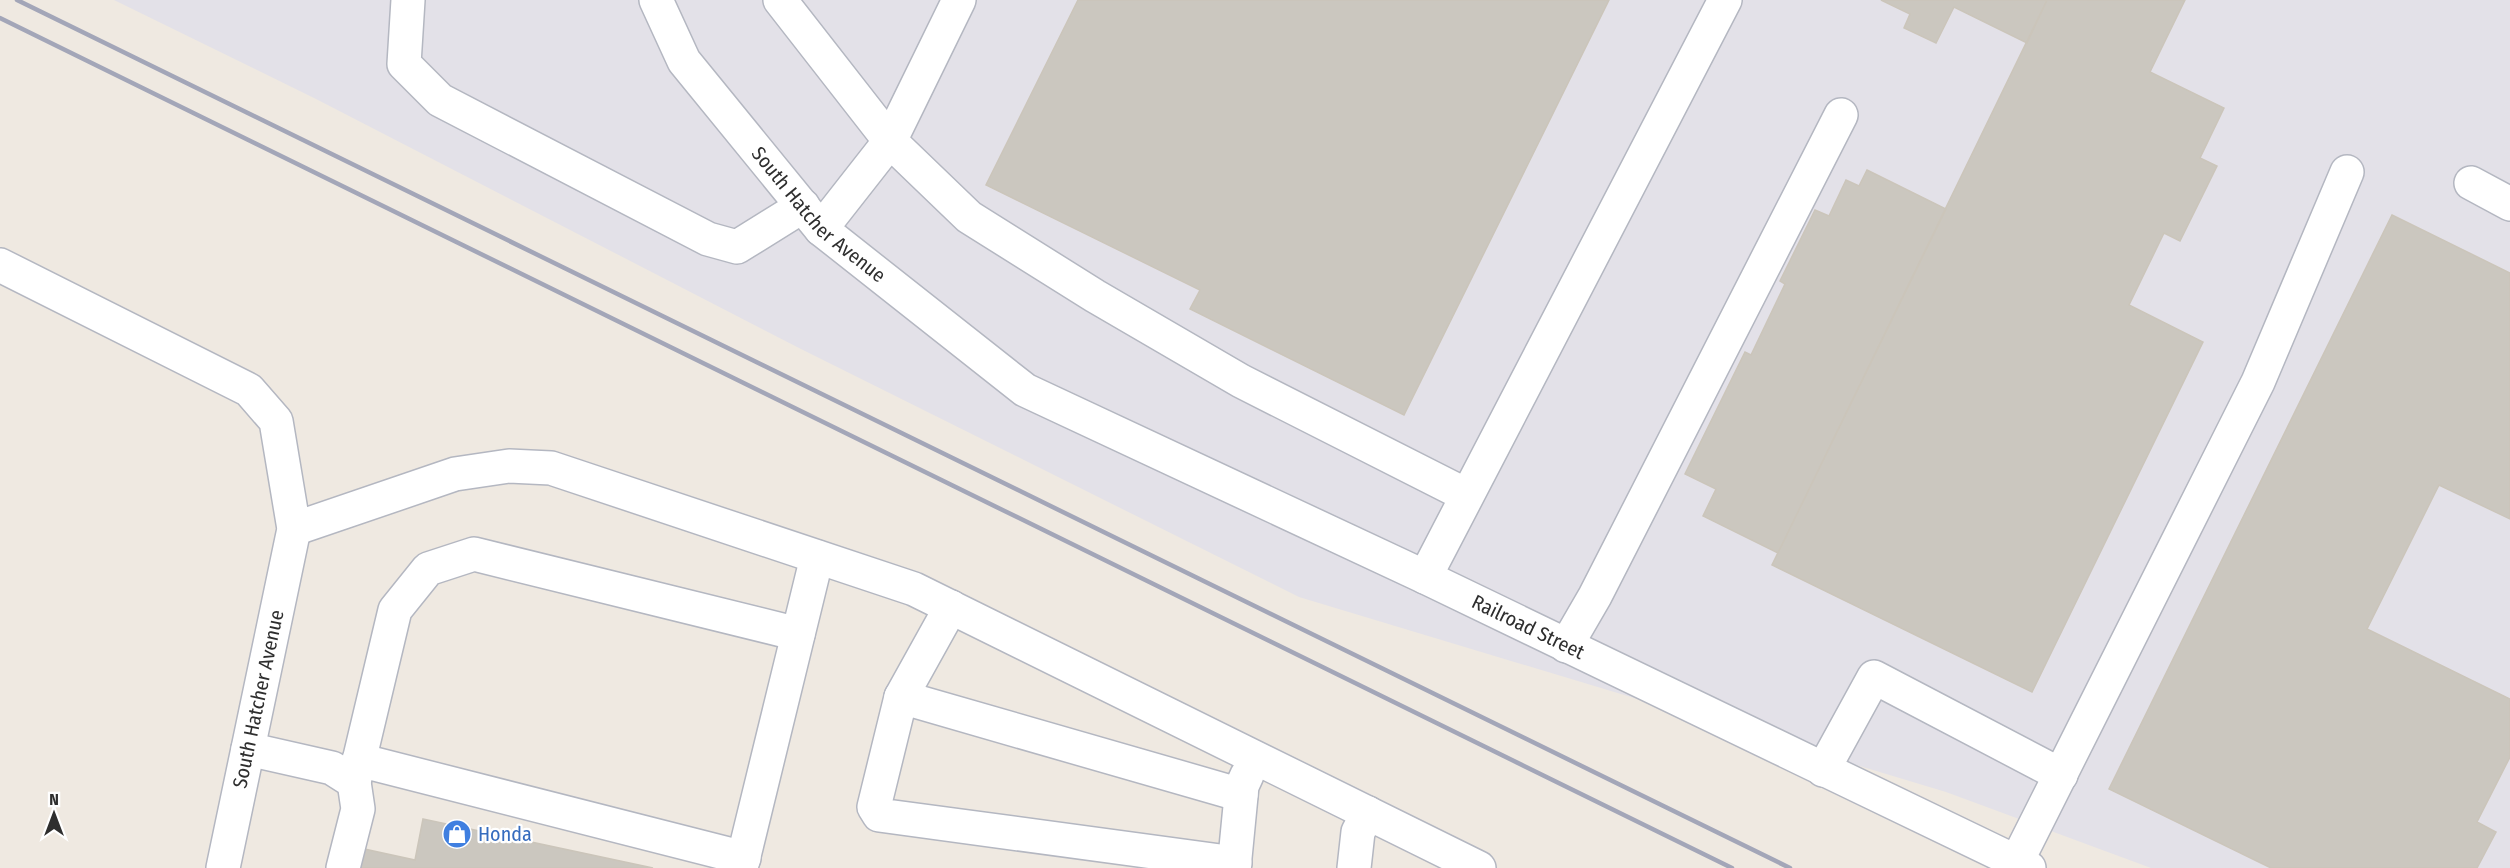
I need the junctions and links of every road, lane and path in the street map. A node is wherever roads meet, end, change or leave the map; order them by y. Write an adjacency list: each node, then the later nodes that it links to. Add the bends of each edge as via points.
1 (408, 0): 11 (street, via 404,64 440,100 708,239 737,247)
2 (656, 0): 11 (street, South Hatcher Avenue, via 684,61)
3 (780, 0): 7 (street)
4 (959, 0): 7 (street)
5 (1725, 0): 14 (street)
6 (1841, 115): 20 (street, via 1601,586)
7 (890, 141): 11 (street); 14 (street, via 969,217 1095,296 1241,381)
8 (2348, 172): 26 (street, via 2258,382)
9 (2471, 183): 10 (street)
10 (2510, 204)
11 (812, 217): 13 (street, South Hatcher Avenue)
12 (0, 265): 15 (street, via 249,390 276,422)
13 (1025, 390): 17 (street, Railroad Street)
14 (1466, 495): 17 (street)
15 (294, 529): 16 (street, via 455,474 509,466 551,468); 22 (street, South Hatcher Avenue)
16 (817, 557): 18 (street, via 914,589); 19 (street)
17 (1425, 577): 20 (street, Railroad Street)
18 (951, 607): 21 (street); 23 (street)
19 (798, 634): 25 (street, via 474,554 428,569 394,610); 29 (street)
20 (1566, 646): 24 (street, Railroad Street)
21 (901, 698): 27 (street); 31 (street, via 874,807 879,815)
22 (248, 748): 25 (street); 32 (street, South Hatcher Avenue)
23 (1256, 758): 27 (street); 28 (street)
24 (1823, 770): 26 (street, via 1874,677); 30 (street, Railroad Street)
25 (357, 771): 29 (street); 33 (street, via 358,809)
26 (2061, 775): 30 (street)
27 (1241, 795): 31 (street)
28 (1368, 813): 34 (street, via 1358,832); 35 (street)
29 (742, 863)
30 (2023, 865)
31 (1235, 866)
32 (223, 868)
33 (343, 868)
34 (1354, 868)
35 (1479, 868)

